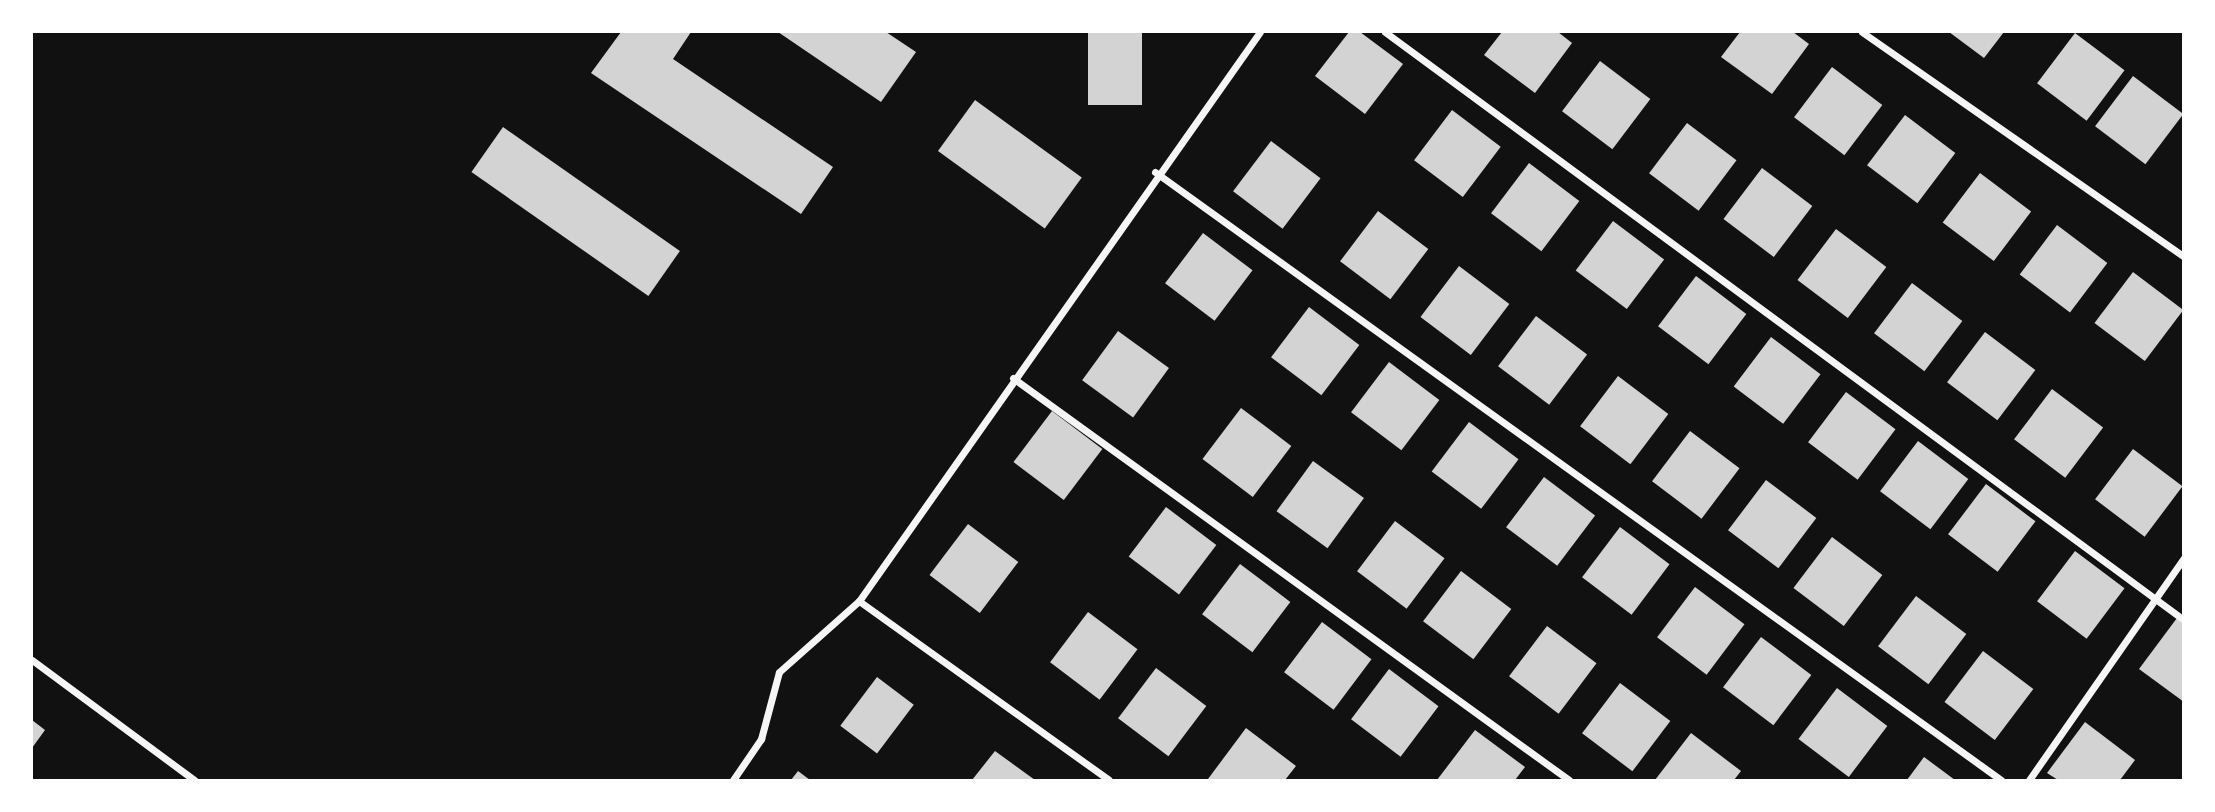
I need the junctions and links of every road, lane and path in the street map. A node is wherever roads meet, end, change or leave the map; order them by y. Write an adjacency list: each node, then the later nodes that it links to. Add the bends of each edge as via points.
1 (1260, 32): 4 (street)
2 (1385, 32): 8 (street)
3 (1862, 32): 5 (street)
4 (1155, 172): 6 (street); 16 (street)
5 (2183, 257)
6 (1013, 378): 9 (street); 15 (street)
7 (2183, 558): 8 (street)
8 (2154, 599): 10 (street); 17 (street)
9 (859, 601): 13 (street, via 779,672 761,739); 14 (street)
10 (2183, 620)
11 (32, 660): 12 (street)
12 (194, 780)
13 (733, 780)
14 (1110, 780)
15 (1569, 780)
16 (2001, 780)
17 (2029, 780)

